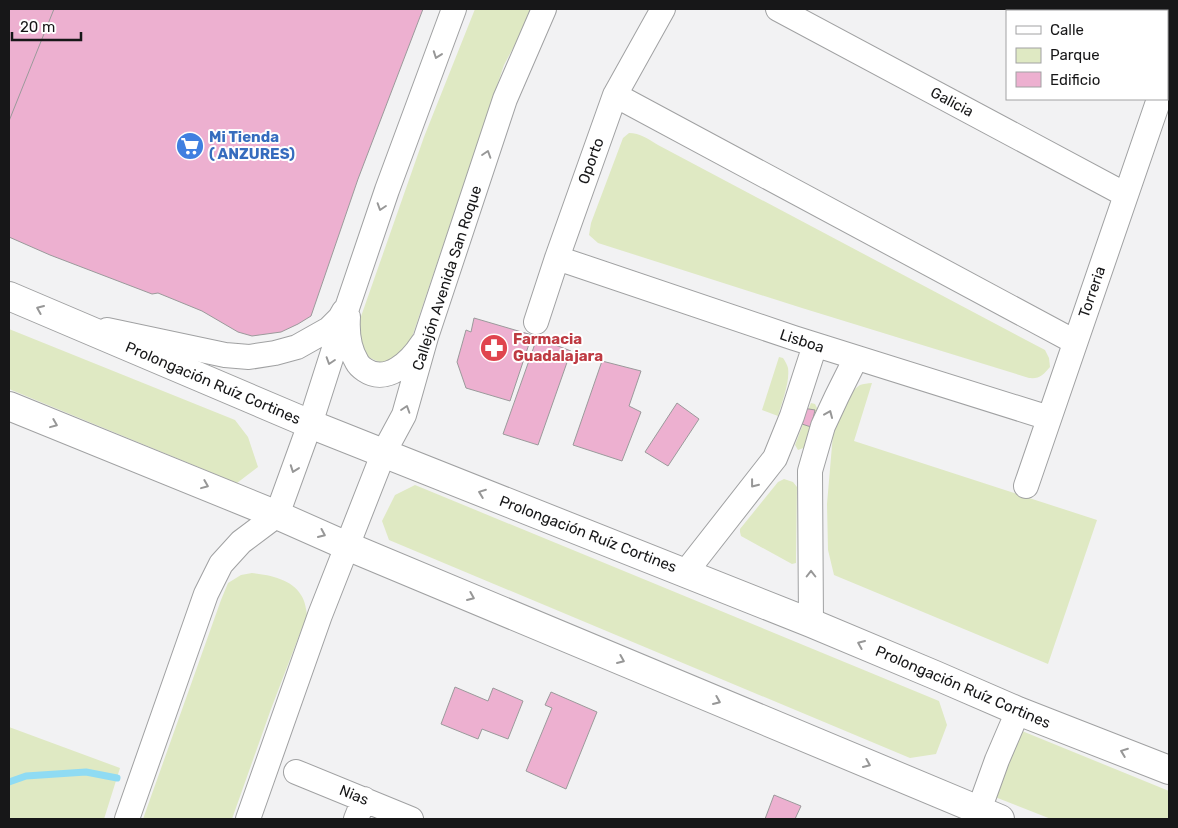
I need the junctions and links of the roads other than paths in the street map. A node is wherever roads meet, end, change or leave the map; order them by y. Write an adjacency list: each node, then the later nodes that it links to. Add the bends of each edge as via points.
1 (454, 9): 10 (street, one-way to 10)
2 (544, 9): 13 (street, Callejón Avenida San Roque, one-way to 2, via 505,99)
3 (663, 9): 5 (street, Oporto)
4 (778, 9): 7 (street, Galicia)
5 (614, 95): 8 (street, Oporto); 14 (street)
6 (1159, 100): 7 (street, Torreria)
7 (1126, 195): 14 (street, Torreria)
8 (556, 258): 11 (street, Oporto); 15 (street, Lisboa)
9 (9, 296): 12 (main road, Prolongación Ruíz Cortines, one-way to 9)
10 (348, 305): 12 (street, via 329,329 312,339 292,349 249,357); 13 (street, via 353,354 360,366 375,375 388,374 407,362); 19 (street, one-way to 19)
11 (536, 322)
12 (72, 323): 19 (main road, Prolongación Ruíz Cortines)
13 (426, 337): 20 (street, Callejón Avenida San Roque, one-way to 13, via 404,415)
14 (1075, 342): 18 (street, Torreria)
15 (815, 345): 16 (street, Lisboa); 21 (street)
16 (856, 358): 18 (street, Lisboa); 22 (street, one-way to 16, via 823,426)
17 (9, 406): 24 (main road, one-way to 24)
18 (1049, 418): 23 (street, Torreria)
19 (310, 424): 20 (main road, Prolongación Ruíz Cortines); 24 (street, one-way to 24)
20 (384, 452): 25 (street, Callejón Avenida San Roque); 26 (main road, Prolongación Ruíz Cortines, one-way to 20)
21 (775, 458): 22 (street); 26 (street, one-way to 26)
22 (810, 470): 27 (street, one-way to 22)
23 (1026, 486)
24 (277, 515): 25 (main road, one-way to 25); 33 (street, via 241,542 221,564 206,594)
25 (347, 546): 32 (main road, one-way to 32); 34 (street, Callejón Avenida San Roque)
26 (685, 572): 27 (main road, Prolongación Ruíz Cortines)
27 (811, 622): 28 (main road, Prolongación Ruíz Cortines, one-way to 27)
28 (1018, 712): 29 (main road, Prolongación Ruíz Cortines, one-way to 28); 32 (street, via 997,760)
29 (1169, 770)
30 (296, 772): 31 (street, Nias)
31 (360, 809): 35 (street, Nias)
32 (990, 815)
33 (127, 819)
34 (248, 819)
35 (411, 819)

